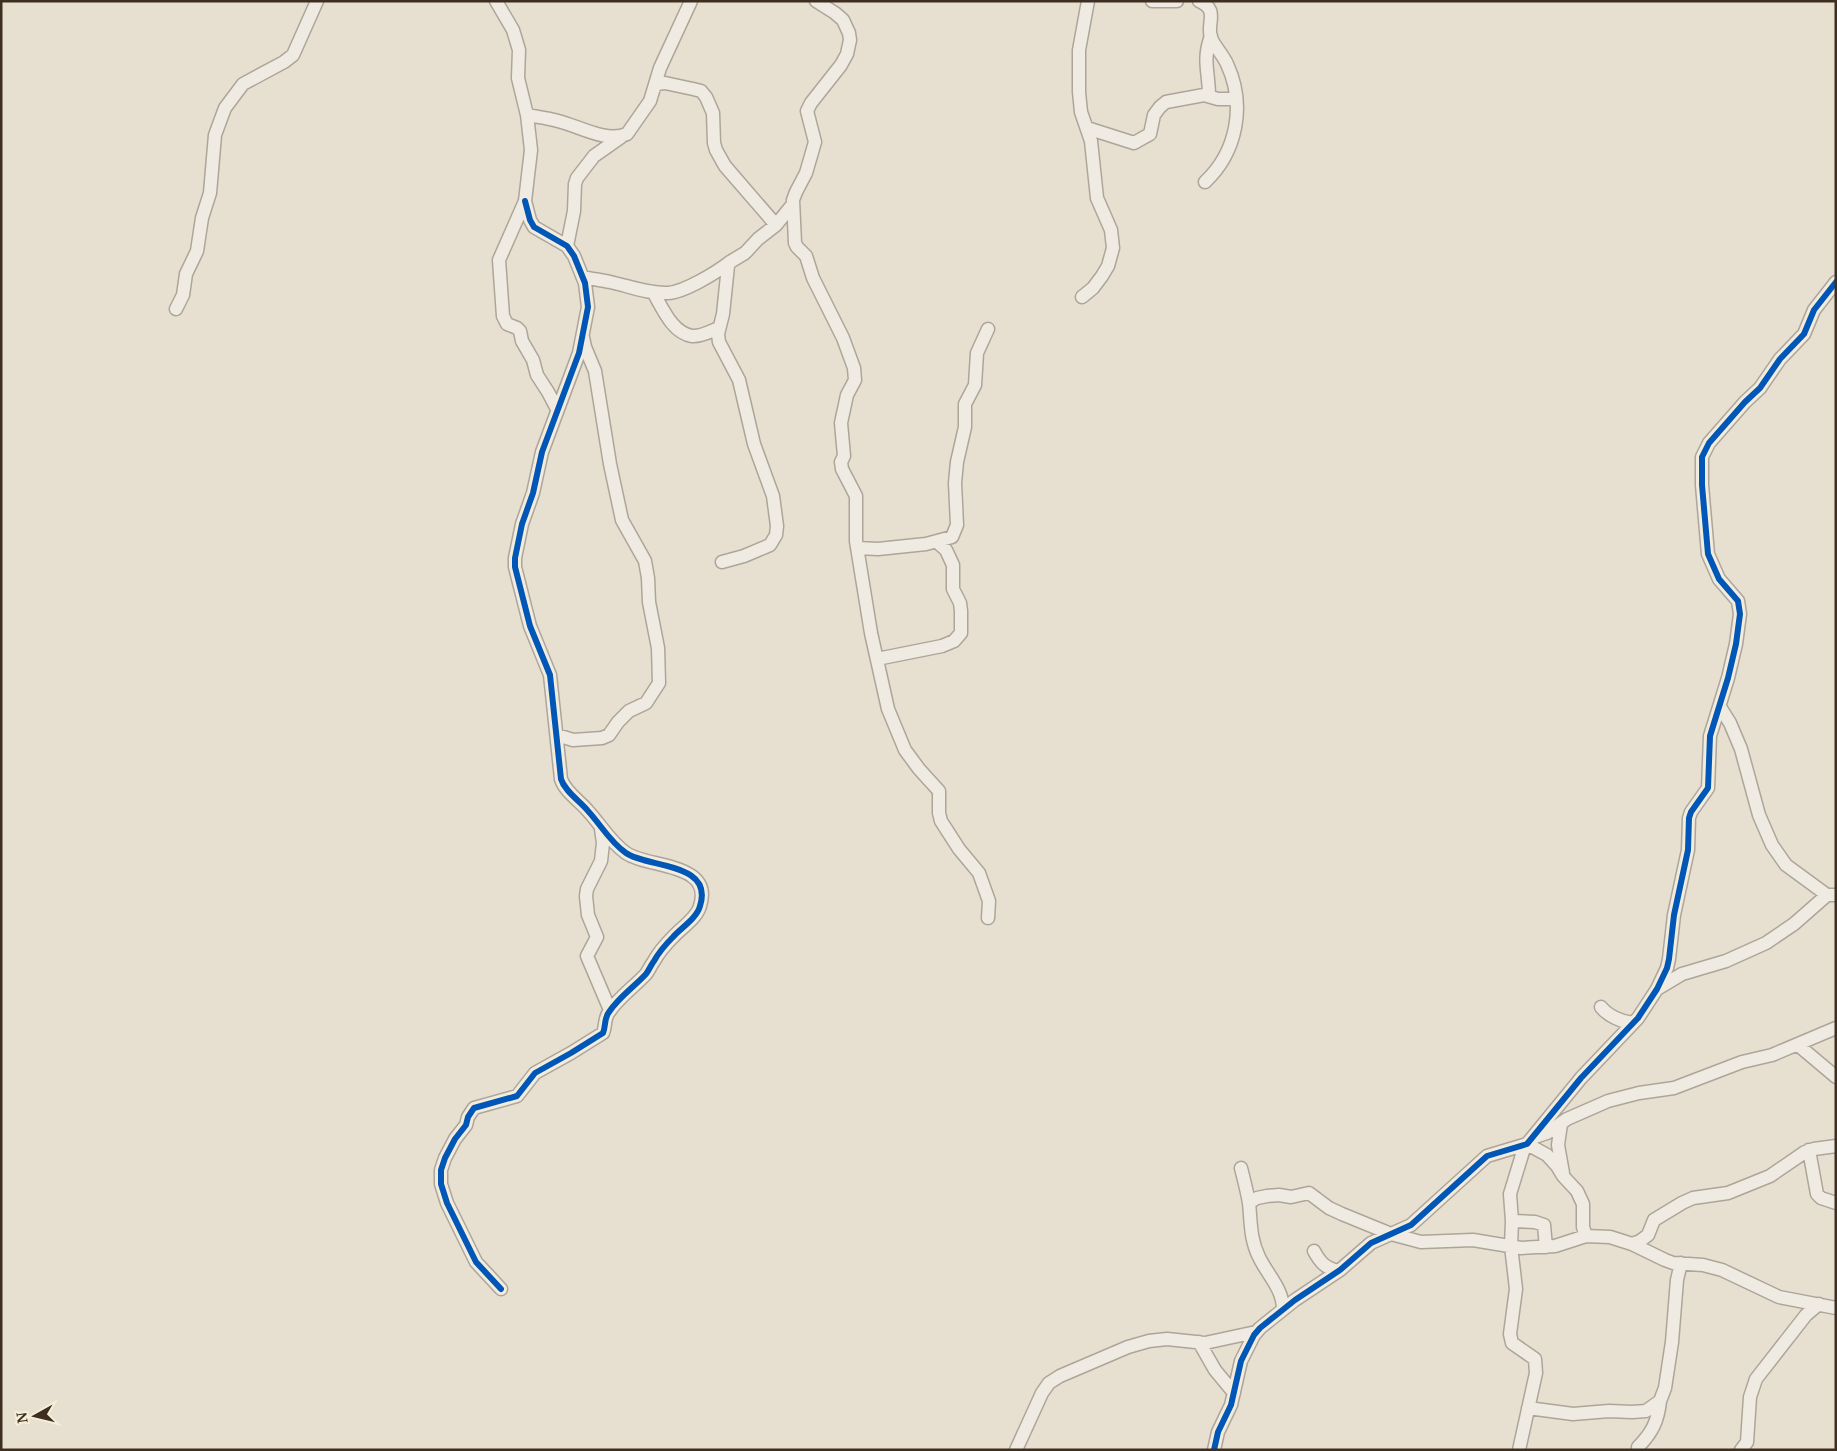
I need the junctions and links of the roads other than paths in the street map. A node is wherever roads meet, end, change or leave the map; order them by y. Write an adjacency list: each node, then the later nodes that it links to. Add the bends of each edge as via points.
1 (317, 1): 27 (street, via 293,55 243,84 225,108 216,135 210,193 203,212 197,251)
2 (496, 1): 13 (street, via 513,30 519,50 518,78)
3 (691, 1): 10 (street, via 660,68)
4 (816, 1): 18 (street, via 843,20 850,40 841,65 807,111 815,142)
5 (1088, 1): 14 (street, via 1078,61 1080,102)
6 (1152, 1): 7 (street)
7 (1176, 1)
8 (1199, 1): 9 (street, via 1212,13)
9 (1211, 36): 11 (street, via 1205,60); 12 (street, via 1227,64)
10 (656, 84): 15 (street, via 646,109 631,130); 19 (street, via 701,91 713,113 714,143 725,166)
11 (1209, 96): 12 (street); 14 (street, via 1163,104 1154,115 1150,134 1134,143)
12 (1236, 99): 16 (street, via 1234,137 1225,158)
13 (527, 116): 15 (street); 17 (street, via 531,150)
14 (1087, 128): 26 (street, via 1093,153 1096,198 1111,230 1113,248 1102,276)
15 (621, 137): 21 (street, via 594,156 577,178)
16 (1204, 182)
17 (526, 201): 21 (street, via 534,227); 31 (street, via 499,260 503,316 507,324 520,331 537,375)
18 (793, 204): 19 (street); 20 (street)
19 (776, 224): 20 (street); 22 (street)
20 (795, 243): 33 (street, via 806,256 812,278 843,338 854,368 854,380 847,396 840,432 844,456 842,469 856,496)
21 (567, 246): 23 (street)
22 (730, 262): 25 (street, via 680,290); 28 (street)
23 (583, 277): 25 (street); 30 (street, via 588,307)
24 (1836, 282): 36 (street, via 1814,310 1804,334 1709,443 1702,457 1708,554 1719,579 1738,601 1740,614)
25 (652, 292): 28 (street, via 670,320 687,334 697,335)
26 (1082, 297)
27 (176, 309)
28 (719, 328): 34 (street, via 719,342 739,380 754,444 773,496 777,526 770,546)
29 (988, 329): 32 (street, via 977,353 975,385 965,404 965,427 955,483 957,525 952,537)
30 (582, 334): 31 (street, via 576,361); 37 (street, via 584,347 596,371 622,520 645,561 660,683 646,703 630,711 609,735 573,740)
31 (557, 409): 37 (street, via 542,452 515,558 530,626 550,675)
32 (937, 542): 33 (street, via 878,549); 35 (street, via 946,550 953,565 953,589 961,611 960,633 954,641 942,646)
33 (858, 548): 35 (street)
34 (722, 562)
35 (877, 659): 40 (street, via 888,709 899,739 913,762 939,791 941,820 959,850 979,873 989,901)
36 (1720, 707): 39 (street, via 1741,749 1759,815 1772,845 1786,865); 41 (street, via 1710,736 1708,788 1689,818 1688,850 1674,915 1669,959)
37 (557, 735): 38 (street, via 562,784)
38 (600, 826): 43 (street, via 603,854 586,889 588,915 597,937 587,956); 43 (street, via 626,853 689,874 697,882 702,896 696,914 665,946 647,973)
39 (1831, 895): 41 (street, via 1766,943 1726,962 1682,974)
40 (988, 918)
41 (1657, 988): 44 (street)
42 (1601, 1007): 44 (street, via 1627,1023)
43 (610, 1010): 65 (street, via 601,1036 535,1073 517,1096 474,1108 445,1158 441,1184 447,1204 476,1262)
44 (1633, 1023): 49 (street, via 1581,1078)
45 (1836, 1028): 46 (street)
46 (1798, 1044): 47 (street); 48 (street, via 1674,1088 1608,1101)
47 (1836, 1077)
48 (1561, 1124): 49 (street); 53 (street, via 1558,1145)
49 (1529, 1142): 53 (street, via 1547,1155); 56 (street, via 1510,1194); 57 (street, via 1487,1156 1411,1225)
50 (1836, 1146): 51 (street)
51 (1809, 1150): 55 (street, via 1817,1194); 59 (street, via 1770,1176 1744,1188 1728,1194 1692,1198 1682,1203 1654,1220 1648,1235)
52 (1241, 1168): 54 (street)
53 (1564, 1176): 58 (street, via 1581,1198)
54 (1249, 1203): 57 (street, via 1267,1196 1291,1197 1309,1193 1329,1208); 68 (street, via 1251,1234 1258,1256 1280,1293)
55 (1836, 1203)
56 (1512, 1221): 60 (street); 61 (street, via 1544,1225)
57 (1391, 1234): 60 (street, via 1427,1243 1473,1240); 64 (street, via 1371,1243)
58 (1586, 1236): 59 (street, via 1614,1238); 61 (street)
59 (1632, 1244): 63 (street, via 1665,1260)
60 (1511, 1246): 61 (street); 73 (street, via 1516,1289 1510,1334 1512,1343 1535,1359 1536,1365)
61 (1546, 1247)
62 (1314, 1251): 64 (street, via 1320,1262)
63 (1681, 1263): 66 (street, via 1722,1270 1779,1297); 72 (street, via 1665,1388)
64 (1338, 1271): 68 (street)
65 (501, 1289)
66 (1819, 1304): 67 (street); 78 (street, via 1806,1315 1756,1379 1750,1397 1747,1442)
67 (1836, 1308)
68 (1283, 1309): 69 (street)
69 (1256, 1332): 70 (street); 71 (street, via 1241,1362)
70 (1199, 1342): 71 (street, via 1215,1370); 75 (street, via 1149,1341 1084,1365 1049,1383)
71 (1234, 1393): 76 (street)
72 (1660, 1401): 73 (street, via 1646,1411 1632,1412 1573,1414); 74 (street, via 1656,1424)
73 (1528, 1408): 77 (street)
74 (1638, 1447)
75 (1016, 1450)
76 (1214, 1450)
77 (1519, 1450)
78 (1741, 1450)

